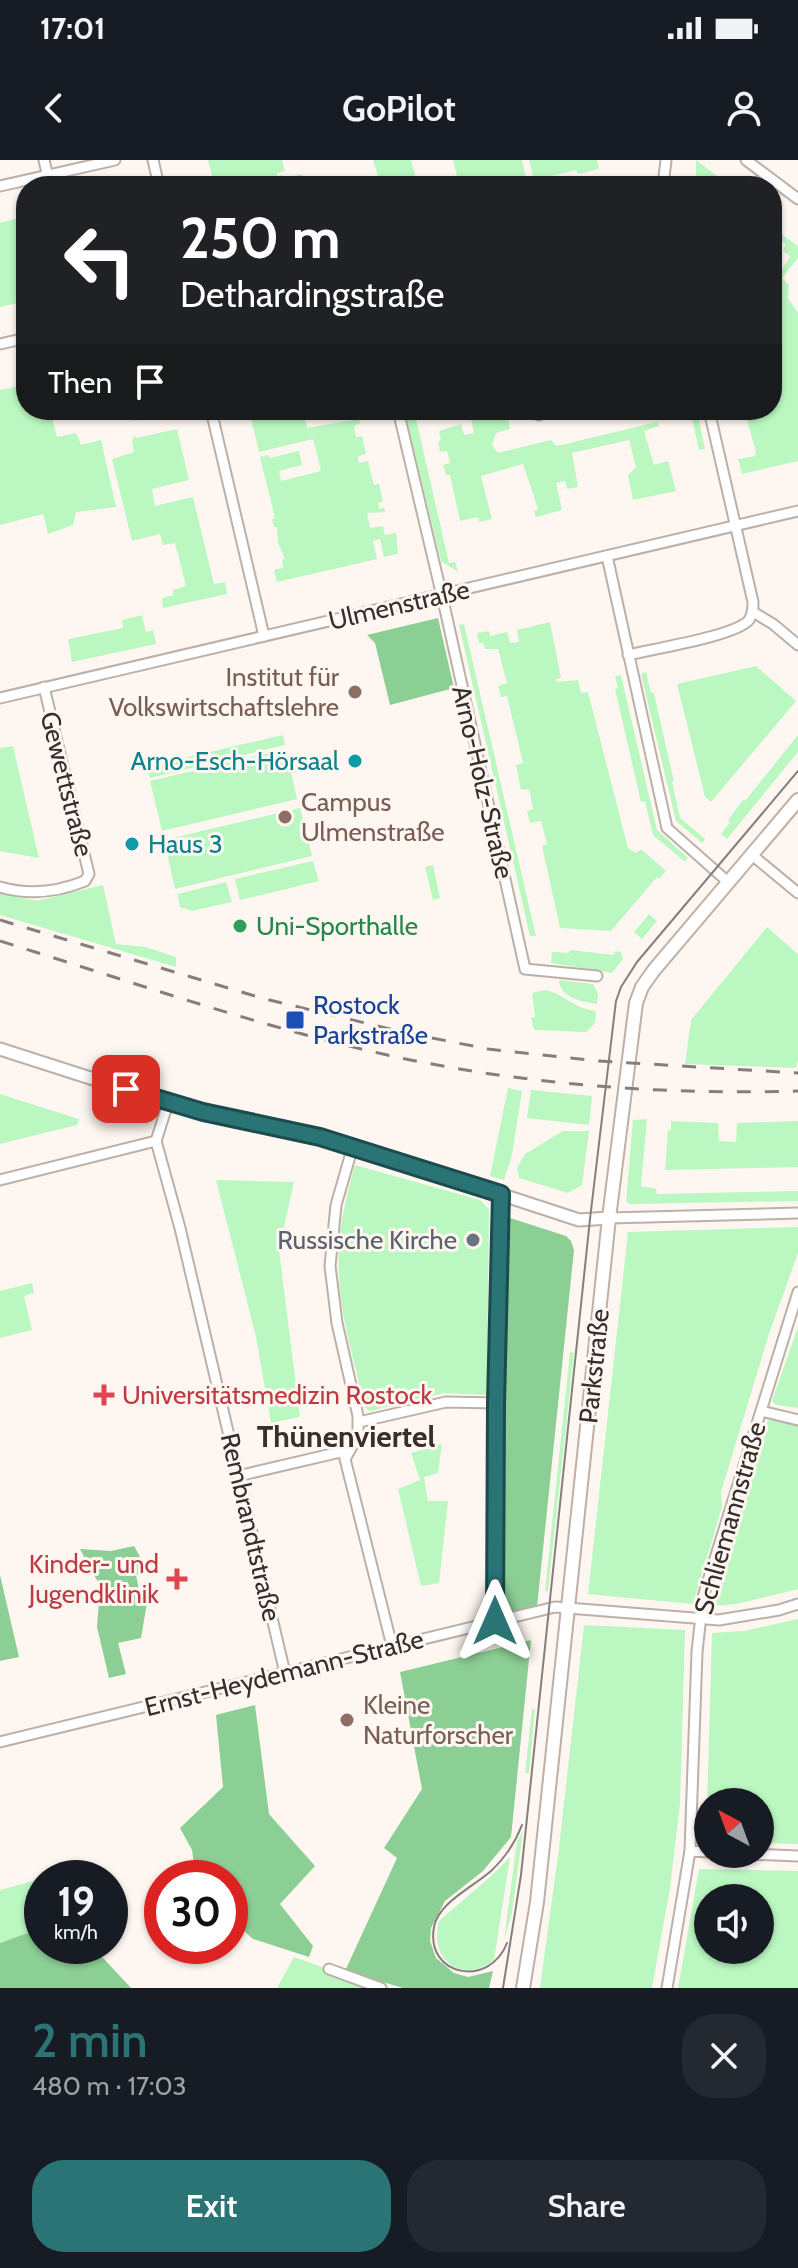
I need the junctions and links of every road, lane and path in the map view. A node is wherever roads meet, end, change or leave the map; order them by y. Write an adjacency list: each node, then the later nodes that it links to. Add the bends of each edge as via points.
1 (115, 160): 3 (street)
2 (746, 160): 4 (street)
3 (65, 176)
4 (767, 176)
5 (213, 420): 13 (street)
6 (400, 420): 11 (street, Arno-Holz-Straße)
7 (711, 420): 9 (street)
8 (798, 511): 9 (street, Ulmenstraße)
9 (736, 526): 10 (street, Ulmenstraße); 12 (street)
10 (607, 556): 11 (street, Ulmenstraße); 15 (street)
11 (442, 595): 13 (street, Ulmenstraße); 23 (street, Arno-Holz-Straße, via 525,969)
12 (753, 612): 14 (street); 15 (street, via 730,631)
13 (264, 636): 16 (street, Ulmenstraße)
14 (798, 645)
15 (628, 655): 20 (street, via 667,828)
16 (44, 687): 17 (street, Ulmenstraße); 21 (street, Gewettstraße, via 89,874 74,886 35,892)
17 (0, 698)
18 (798, 800): 19 (main road, Parkstraße)
19 (752, 855): 20 (main road, Parkstraße); 22 (street)
20 (728, 882): 31 (main road, Parkstraße, via 654,970 636,1003)
21 (0, 887)
22 (798, 893)
23 (597, 976)
24 (0, 1049): 25 (street)
25 (168, 1103): 26 (street); 27 (street)
26 (156, 1141): 28 (street); 38 (street, Rembrandtstraße)
27 (353, 1146): 29 (street); 36 (street, via 336,1205 330,1266)
28 (0, 1180)
29 (501, 1194): 31 (street, via 579,1220); 33 (street)
30 (798, 1213): 31 (street)
31 (609, 1218): 40 (main road, Parkstraße)
32 (798, 1292): 34 (street, Schliemannstraße)
33 (496, 1403): 36 (street, via 446,1402); 42 (street)
34 (761, 1411): 35 (street); 41 (street, Schliemannstraße)
35 (798, 1420)
36 (359, 1422): 37 (street)
37 (348, 1452): 38 (street); 43 (street, via 345,1459)
38 (238, 1476): 44 (street, Rembrandtstraße)
39 (798, 1604): 41 (street, Ernst-Heydemann-Straße, via 746,1617)
40 (568, 1609): 41 (street, Ernst-Heydemann-Straße); 42 (street, Ernst-Heydemann-Straße, via 555,1607); 52 (main road, Parkstraße)
41 (700, 1618): 46 (street, Schliemannstraße)
42 (495, 1621): 43 (street, Ernst-Heydemann-Straße)
43 (392, 1646): 44 (street, Ernst-Heydemann-Straße)
44 (285, 1673): 45 (street, Ernst-Heydemann-Straße)
45 (0, 1742)
46 (690, 1851): 47 (street); 53 (street, Schliemannstraße)
47 (694, 1851)
48 (774, 1855): 49 (street)
49 (798, 1856)
50 (329, 1969): 51 (street)
51 (381, 1988)
52 (523, 1988)
53 (667, 1988)

